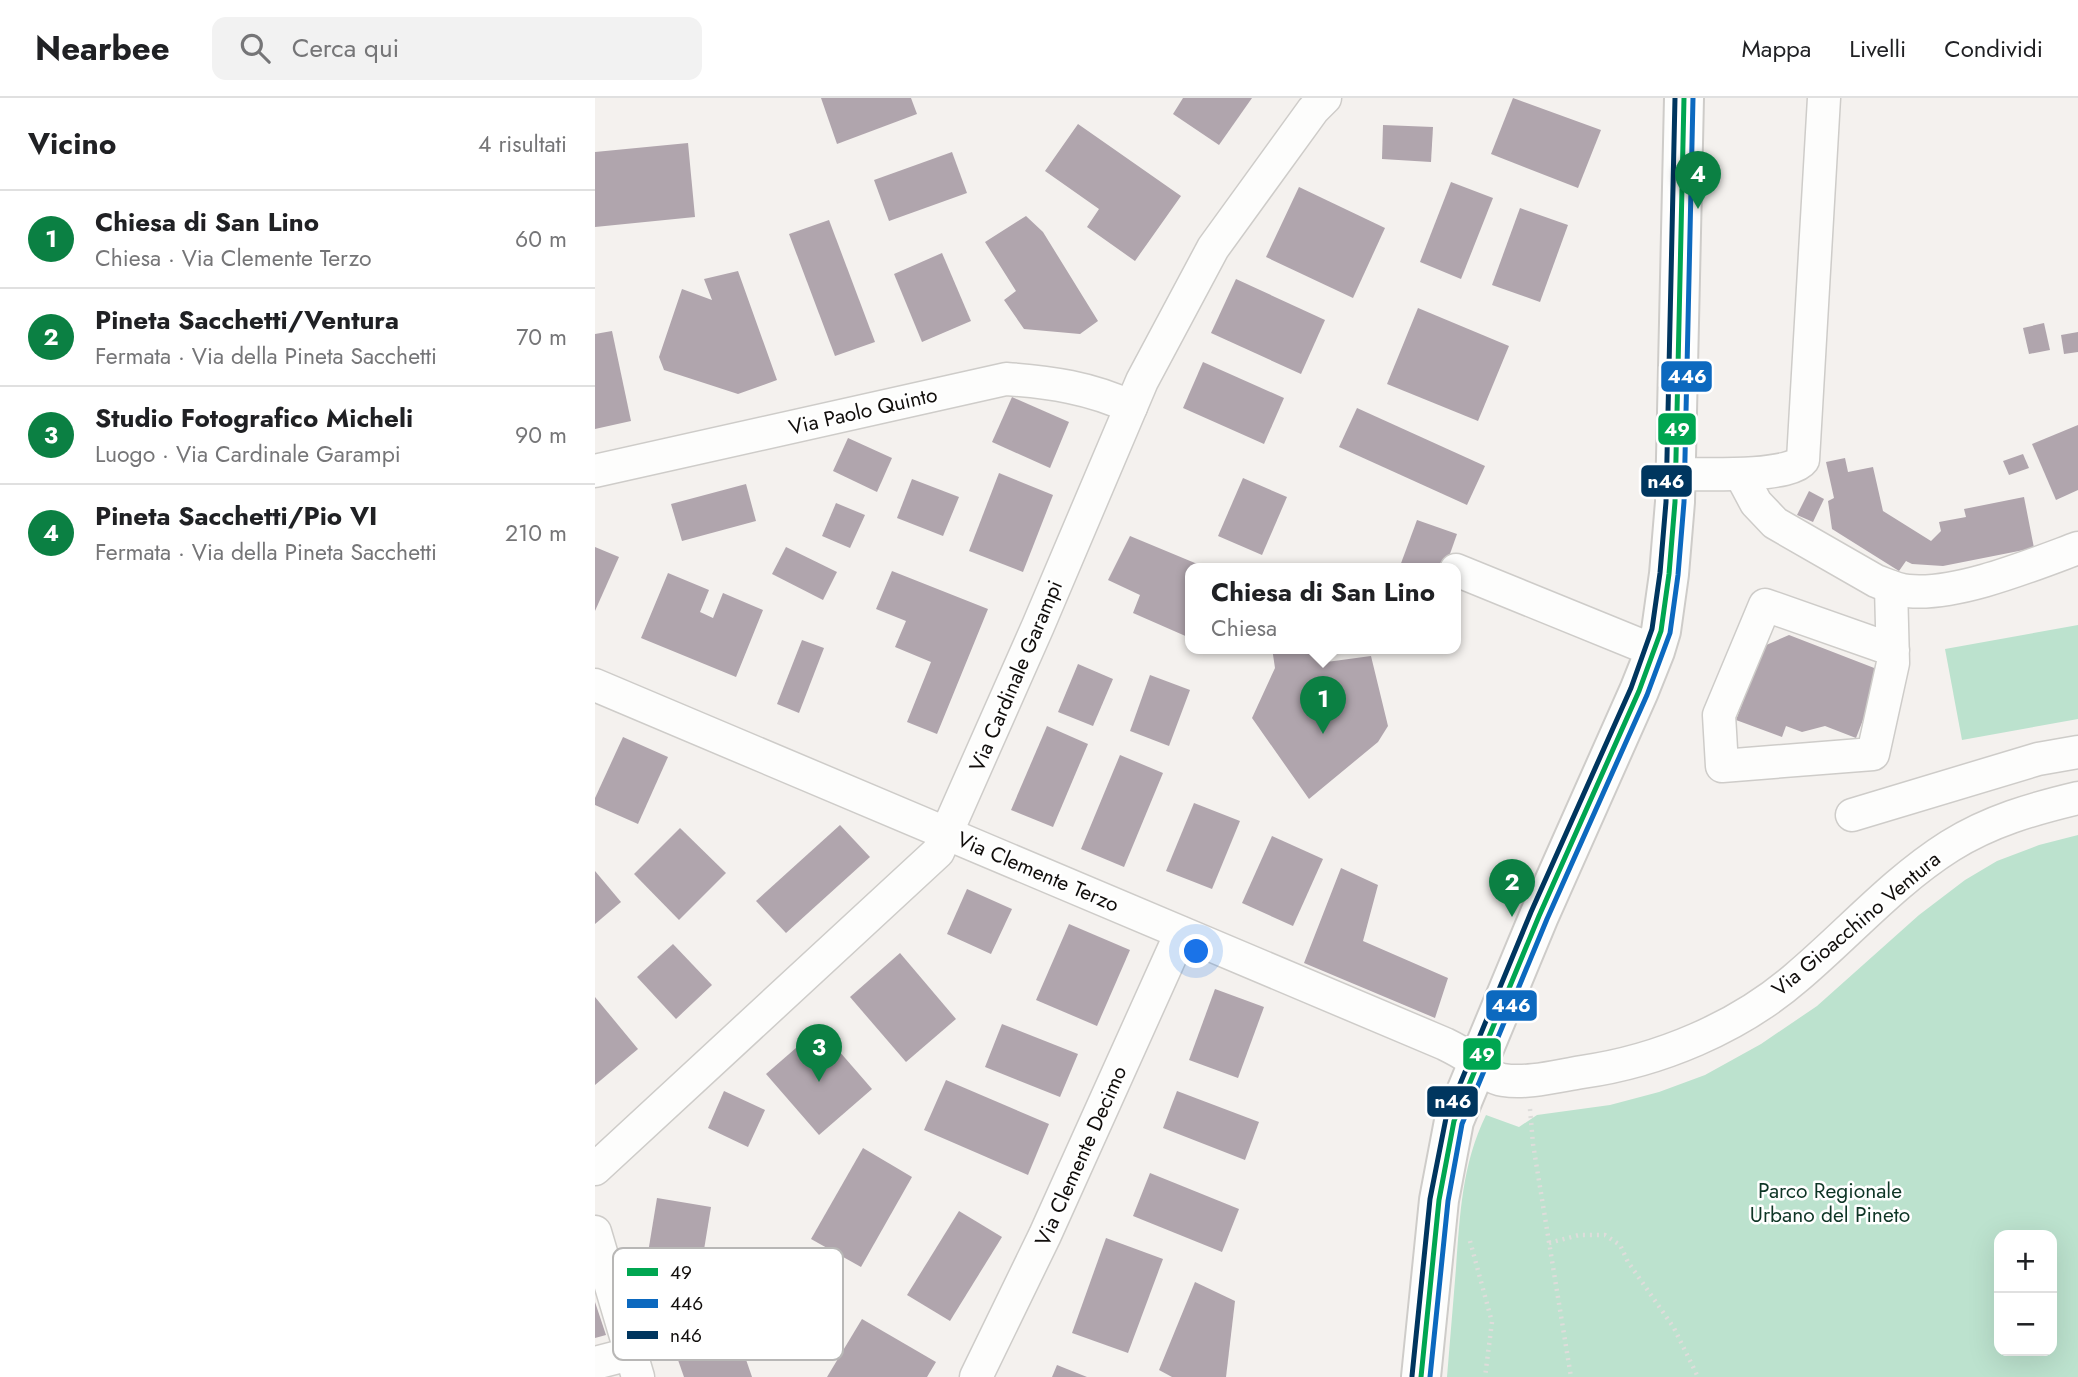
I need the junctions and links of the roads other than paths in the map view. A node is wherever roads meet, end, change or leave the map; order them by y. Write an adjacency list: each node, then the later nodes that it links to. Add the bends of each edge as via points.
1 (1325, 98): 4 (street, Via Cardinale Garampi, via 1213,248)
2 (1684, 98): 6 (main road)
3 (1824, 98): 7 (street, via 1805,456 1795,467)
4 (1131, 407): 5 (street, Via Paolo Quinto, via 1085,390 1006,379); 17 (street, Via Cardinale Garampi)
5 (595, 471)
6 (1675, 474): 7 (street); 12 (main road, via 1669,574)
7 (1741, 475): 10 (street, via 1756,503 1775,523)
8 (2078, 548): 10 (street, via 1957,586 1930,591)
9 (1461, 572): 12 (street)
10 (1891, 587): 11 (street)
11 (1893, 650): 11 (street, via 1873,754 1722,765 1719,715 1765,605)
12 (1655, 651): 19 (main road)
13 (595, 685): 17 (street, Via Clemente Terzo)
14 (2078, 752): 16 (street, via 2038,759)
15 (2078, 799): 19 (street, Via Gioacchino Ventura, via 2020,812 1953,844 1916,870 1761,1004 1667,1051 1619,1066 1529,1080 1503,1081)
16 (1852, 815)
17 (949, 834): 18 (street, Via Clemente Terzo); 20 (street, Via Cardinale Garampi, via 939,852)
18 (1181, 933): 19 (street, Via Clemente Terzo, via 1445,1044); 25 (street, Via Clemente Decimo)
19 (1478, 1064): 26 (main road, via 1454,1121 1442,1174)
20 (595, 1169)
21 (595, 1232): 22 (street)
22 (613, 1294)
23 (595, 1363): 24 (street)
24 (634, 1366)
25 (976, 1377)
26 (1421, 1377)

